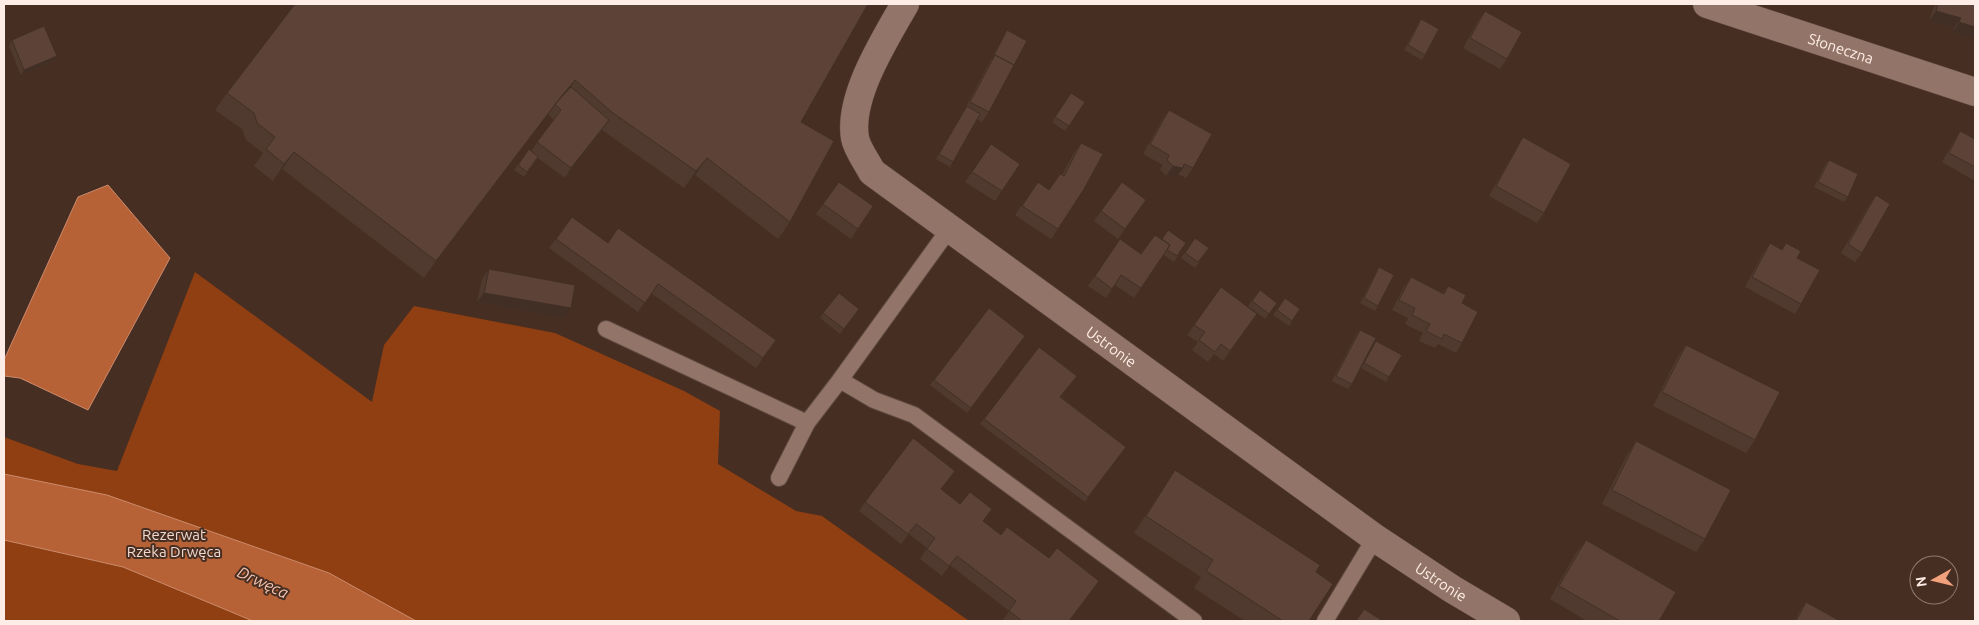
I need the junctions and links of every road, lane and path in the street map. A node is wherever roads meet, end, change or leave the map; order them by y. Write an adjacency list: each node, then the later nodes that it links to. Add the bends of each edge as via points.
1 (905, 4): 4 (street, Ustronie, via 875,55 854,112 855,139 872,172)
2 (1707, 4): 3 (street, Słoneczna)
3 (1975, 92)
4 (950, 228): 6 (lane); 9 (street, Ustronie)
5 (606, 329): 7 (lane)
6 (840, 380): 7 (lane); 10 (lane, via 874,400 914,415)
7 (807, 423): 8 (lane)
8 (779, 478)
9 (1375, 538): 11 (lane); 12 (street, Ustronie)
10 (1194, 621)
11 (1325, 621)
12 (1506, 621)

